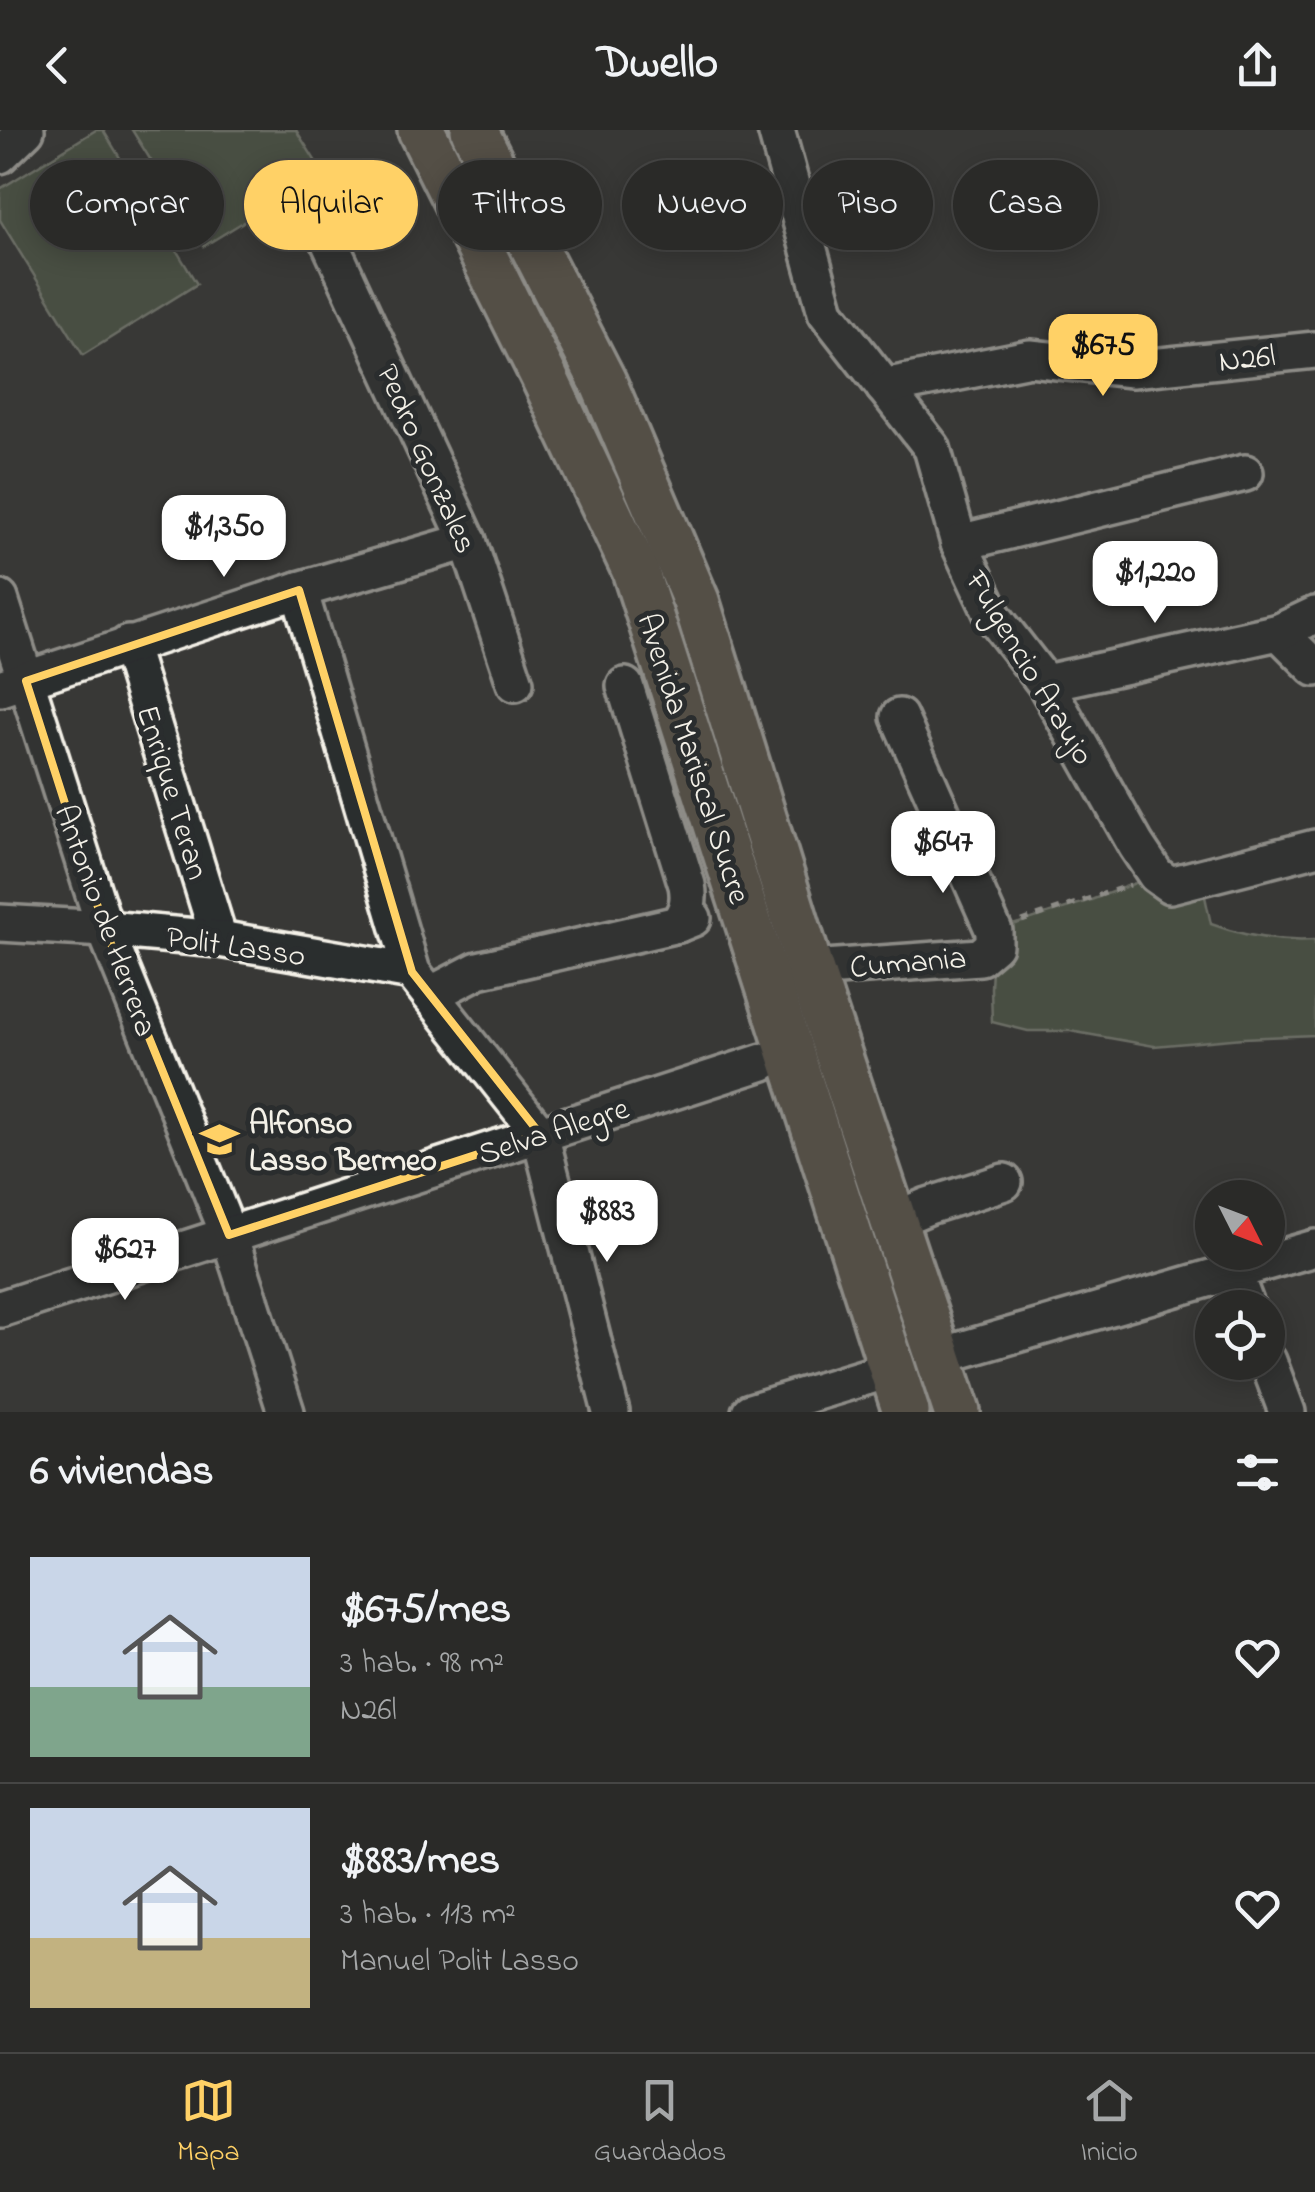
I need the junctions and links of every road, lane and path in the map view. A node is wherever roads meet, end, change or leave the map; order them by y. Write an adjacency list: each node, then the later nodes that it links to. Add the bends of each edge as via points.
1 (26, 130): 5 (street)
2 (421, 130): 41 (main road, Avenida Mariscal Sucre, via 635,570)
3 (474, 130): 29 (main road, Avenida Mariscal Sucre, via 603,382 696,601)
4 (776, 130): 8 (street, Fulgencio Araujo, via 826,312)
5 (0, 156)
6 (333, 250): 10 (street, Pedro Gonzales)
7 (1315, 350): 8 (street, N26l, via 1132,369 1030,358)
8 (884, 387): 11 (street, Fulgencio Araujo, via 932,448)
9 (1245, 473): 11 (street)
10 (468, 541): 12 (street); 18 (street, Pedro Gonzales)
11 (959, 543): 19 (street, Fulgencio Araujo, via 993,616)
12 (299, 590): 16 (street); 30 (street)
13 (0, 599): 20 (street, Antonio de Herrera)
14 (1315, 615): 15 (street)
15 (1279, 632): 17 (street); 19 (street)
16 (128, 644): 20 (street); 28 (street, Enrique Teran)
17 (1315, 668)
18 (515, 682)
19 (1045, 683): 24 (street, Fulgencio Araujo)
20 (13, 684): 26 (street, Antonio de Herrera)
21 (625, 686): 30 (street, via 687,885 686,921)
22 (899, 717): 27 (street, Cumania)
23 (1315, 848): 24 (street, via 1170,886)
24 (1156, 876): 27 (path)
25 (0, 923): 26 (street, Polit Lasso)
26 (105, 929): 28 (street, Polit Lasso); 35 (street, Antonio de Herrera)
27 (994, 931): 29 (street, Cumania, via 994,945 980,957)
28 (219, 940): 30 (street, Polit Lasso)
29 (810, 969): 34 (main road, Avenida Mariscal Sucre)
30 (420, 983): 32 (street)
31 (763, 1062): 32 (street, Selva Alegre)
32 (540, 1134): 35 (street, Selva Alegre); 44 (street)
33 (1004, 1182): 34 (street)
34 (892, 1220): 40 (main road, Avenida Mariscal Sucre)
35 (229, 1235): 39 (street, Selva Alegre); 43 (street, Antonio de Herrera)
36 (1315, 1248): 37 (street)
37 (1234, 1271): 38 (street); 40 (street)
38 (1241, 1290)
39 (0, 1310)
40 (938, 1357): 47 (main road, Avenida Mariscal Sucre)
41 (892, 1369): 45 (street); 46 (main road, Avenida Mariscal Sucre)
42 (1275, 1380): 48 (street)
43 (286, 1412)
44 (611, 1412)
45 (750, 1412)
46 (906, 1412)
47 (957, 1412)
48 (1287, 1412)

